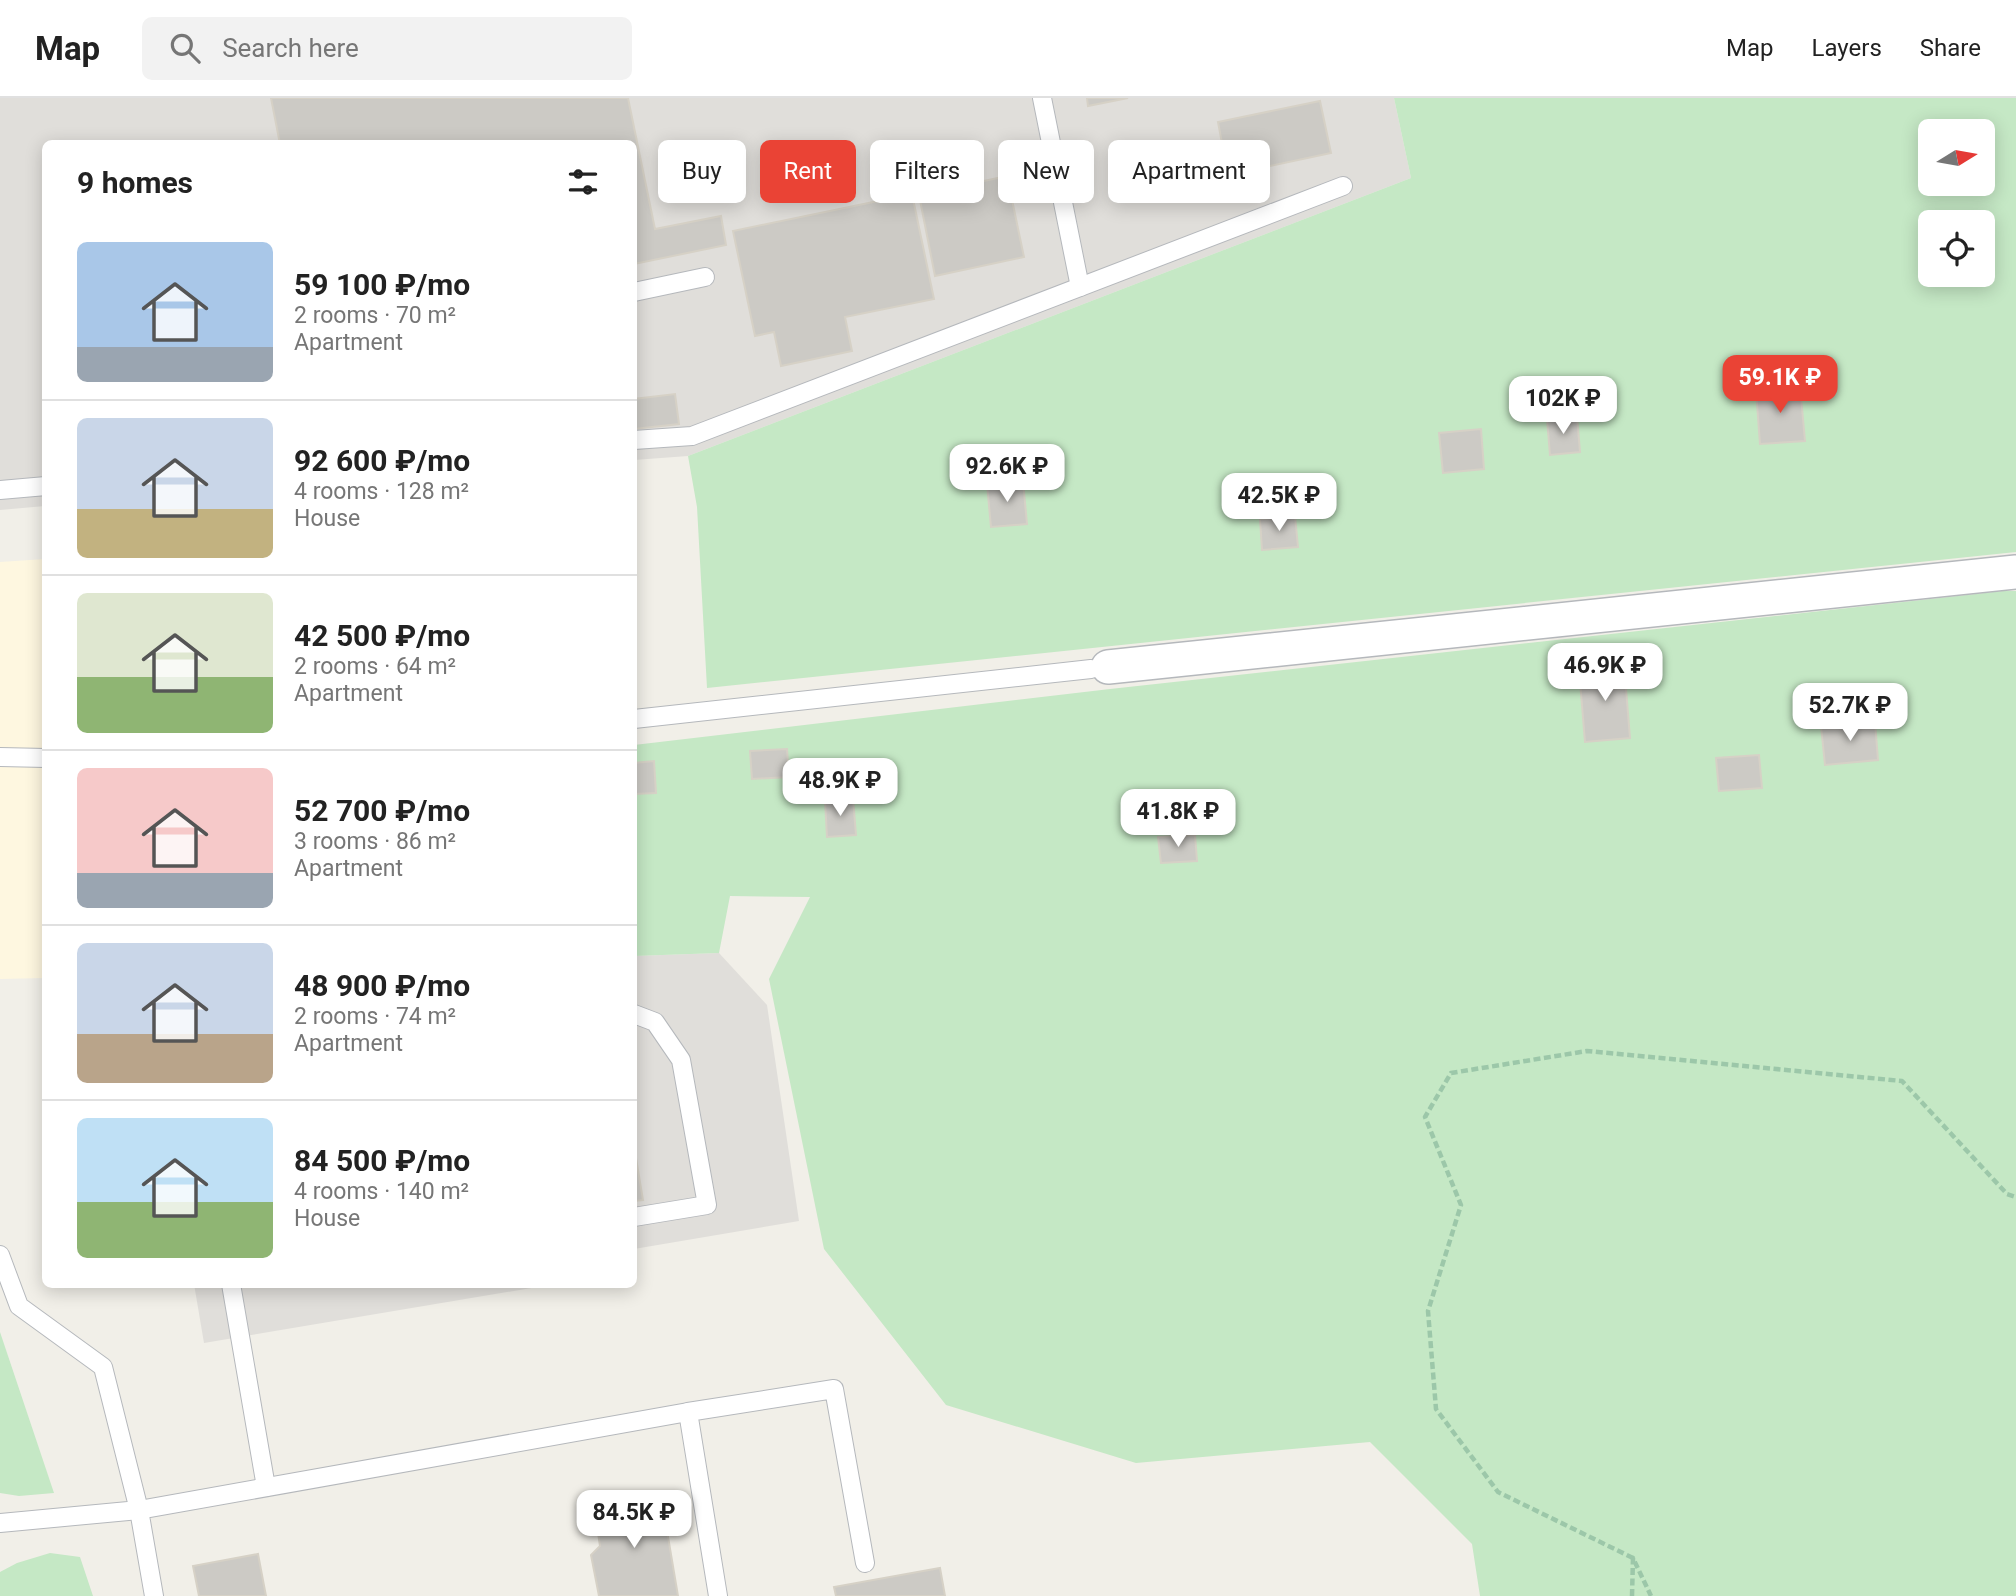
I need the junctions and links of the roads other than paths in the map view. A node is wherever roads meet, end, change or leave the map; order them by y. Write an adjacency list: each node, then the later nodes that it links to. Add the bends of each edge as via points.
1 (1042, 98): 4 (lane)
2 (1343, 186): 4 (lane)
3 (705, 278): 5 (lane)
4 (1080, 287): 6 (lane, via 692,436)
5 (637, 291)
6 (637, 440)
7 (42, 486): 8 (lane)
8 (0, 490)
9 (2016, 572): 10 (street)
10 (1099, 668): 11 (lane)
11 (637, 719)
12 (0, 757): 13 (lane)
13 (42, 758)
14 (637, 1015): 15 (lane, via 655,1022 681,1060 707,1205)
15 (637, 1217)
16 (0, 1255): 20 (lane, via 19,1307 103,1367)
17 (236, 1288): 19 (lane)
18 (688, 1412): 19 (lane); 22 (lane, via 834,1389); 24 (lane)
19 (266, 1487): 20 (lane)
20 (139, 1510): 21 (lane); 23 (lane)
21 (0, 1523)
22 (865, 1563)
23 (154, 1596)
24 (719, 1596)

